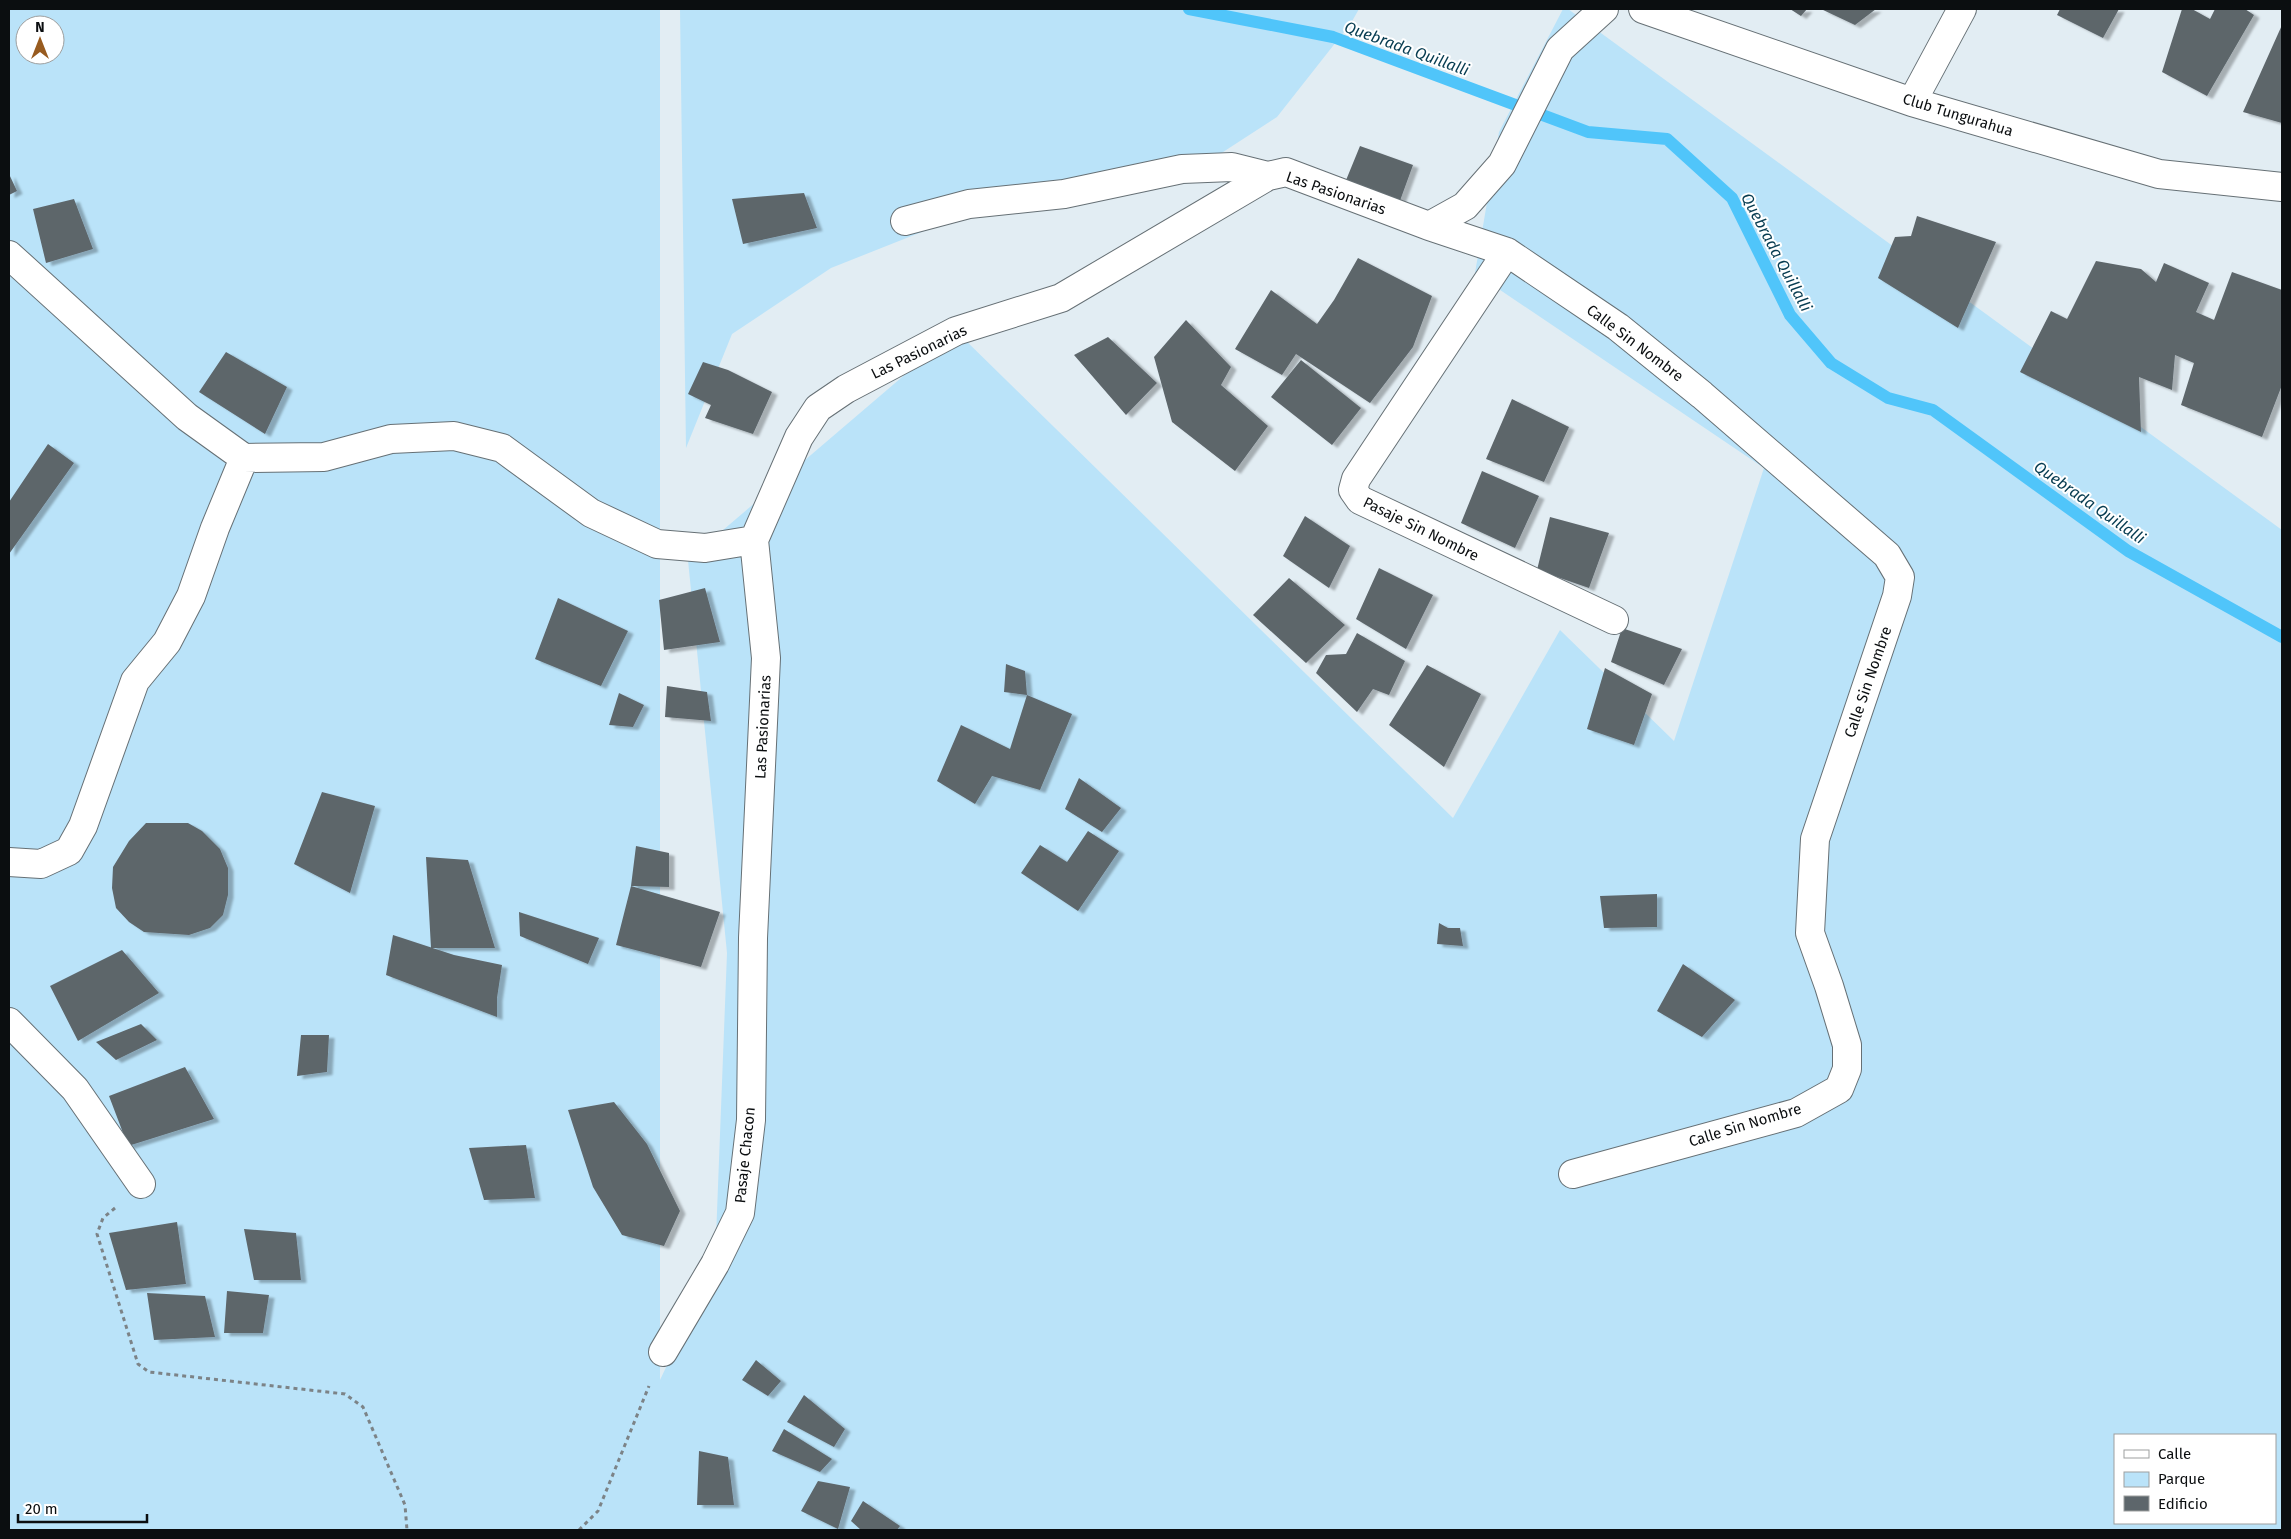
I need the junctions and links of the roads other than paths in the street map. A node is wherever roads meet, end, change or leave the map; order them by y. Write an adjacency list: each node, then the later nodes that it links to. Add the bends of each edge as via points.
1 (1604, 9): 8 (street, via 1560,49 1502,164 1465,206)
2 (1643, 9): 4 (street, Club Tungurahua)
3 (1962, 9): 4 (street)
4 (1912, 102): 6 (street, Club Tungurahua, via 2159,174)
5 (1268, 176): 7 (street, via 1232,167 1182,169 1064,194 969,204); 8 (street, Las Pasionarias, via 1286,172); 12 (street, Las Pasionarias, via 1061,298 956,331 846,389 818,408 799,437)
6 (2282, 187)
7 (906, 221)
8 (1429, 226): 9 (street, Calle Sin Nombre)
9 (1507, 252): 13 (street, Pasaje Sin Nombre, via 1356,479 1353,490 1360,500); 17 (street, Calle Sin Nombre, via 1618,327 1702,395 1887,555 1900,577 1897,596 1815,839 1810,933 1847,1044 1847,1070 1840,1089 1796,1113)
10 (9, 255): 11 (street, via 187,417)
11 (244, 458): 12 (street, via 324,457 391,439 454,436 502,448 590,513 657,544 705,548); 14 (street, via 191,596 167,642 135,681 83,826 69,851 41,864)
12 (754, 540): 15 (street, Las Pasionarias, via 766,658)
13 (1614, 620)
14 (9, 862)
15 (753, 938): 19 (street, Pasaje Chacon, via 750,1120 740,1213 715,1264)
16 (9, 1022): 18 (street, via 76,1089)
17 (1573, 1174)
18 (142, 1184)
19 (663, 1352)

